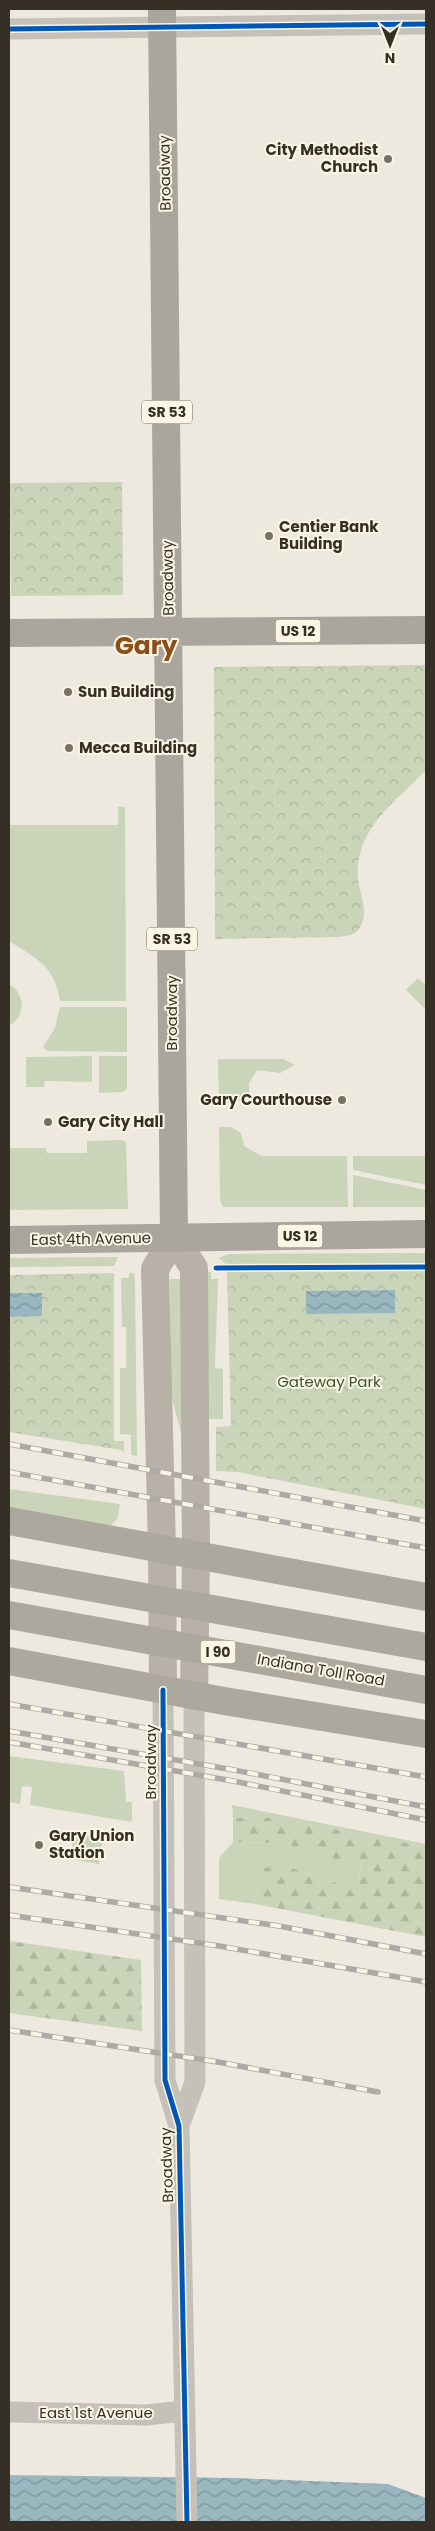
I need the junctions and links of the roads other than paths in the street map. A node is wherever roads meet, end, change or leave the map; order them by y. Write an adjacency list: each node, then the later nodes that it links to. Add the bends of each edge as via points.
1 (162, 18): 2 (street); 3 (street); 6 (main road, Broadway / SR 53)
2 (426, 24)
3 (9, 28)
4 (426, 630): 6 (main road, US 12)
5 (9, 633): 6 (main road, US 12)
6 (169, 633): 8 (main road, Broadway / SR 53)
7 (426, 1234): 8 (main road, US 12)
8 (174, 1237): 9 (main road, East 4th Avenue / US 12); 11 (main road, Broadway, via 155,1269); 12 (main road, Broadway, via 194,1268)
9 (9, 1240)
10 (9, 1521): 11 (highway)
11 (162, 1549): 12 (highway); 18 (main road, Broadway)
12 (196, 1556): 14 (highway); 20 (main road, Broadway)
13 (9, 1573): 16 (highway, bridge)
14 (426, 1598)
15 (9, 1615): 19 (highway, Indiana Toll Road / I 90, bridge)
16 (426, 1647)
17 (9, 1661): 18 (highway)
18 (163, 1690): 20 (highway); 22 (street, Broadway, via 165,2080)
19 (426, 1690)
20 (194, 1696): 21 (highway); 22 (street, Broadway, via 195,2082)
21 (426, 1734)
22 (179, 2126): 23 (street, Broadway)
23 (184, 2411): 24 (street, East 1st Avenue, via 146,2415); 25 (street, Broadway)
24 (9, 2412)
25 (186, 2522)

